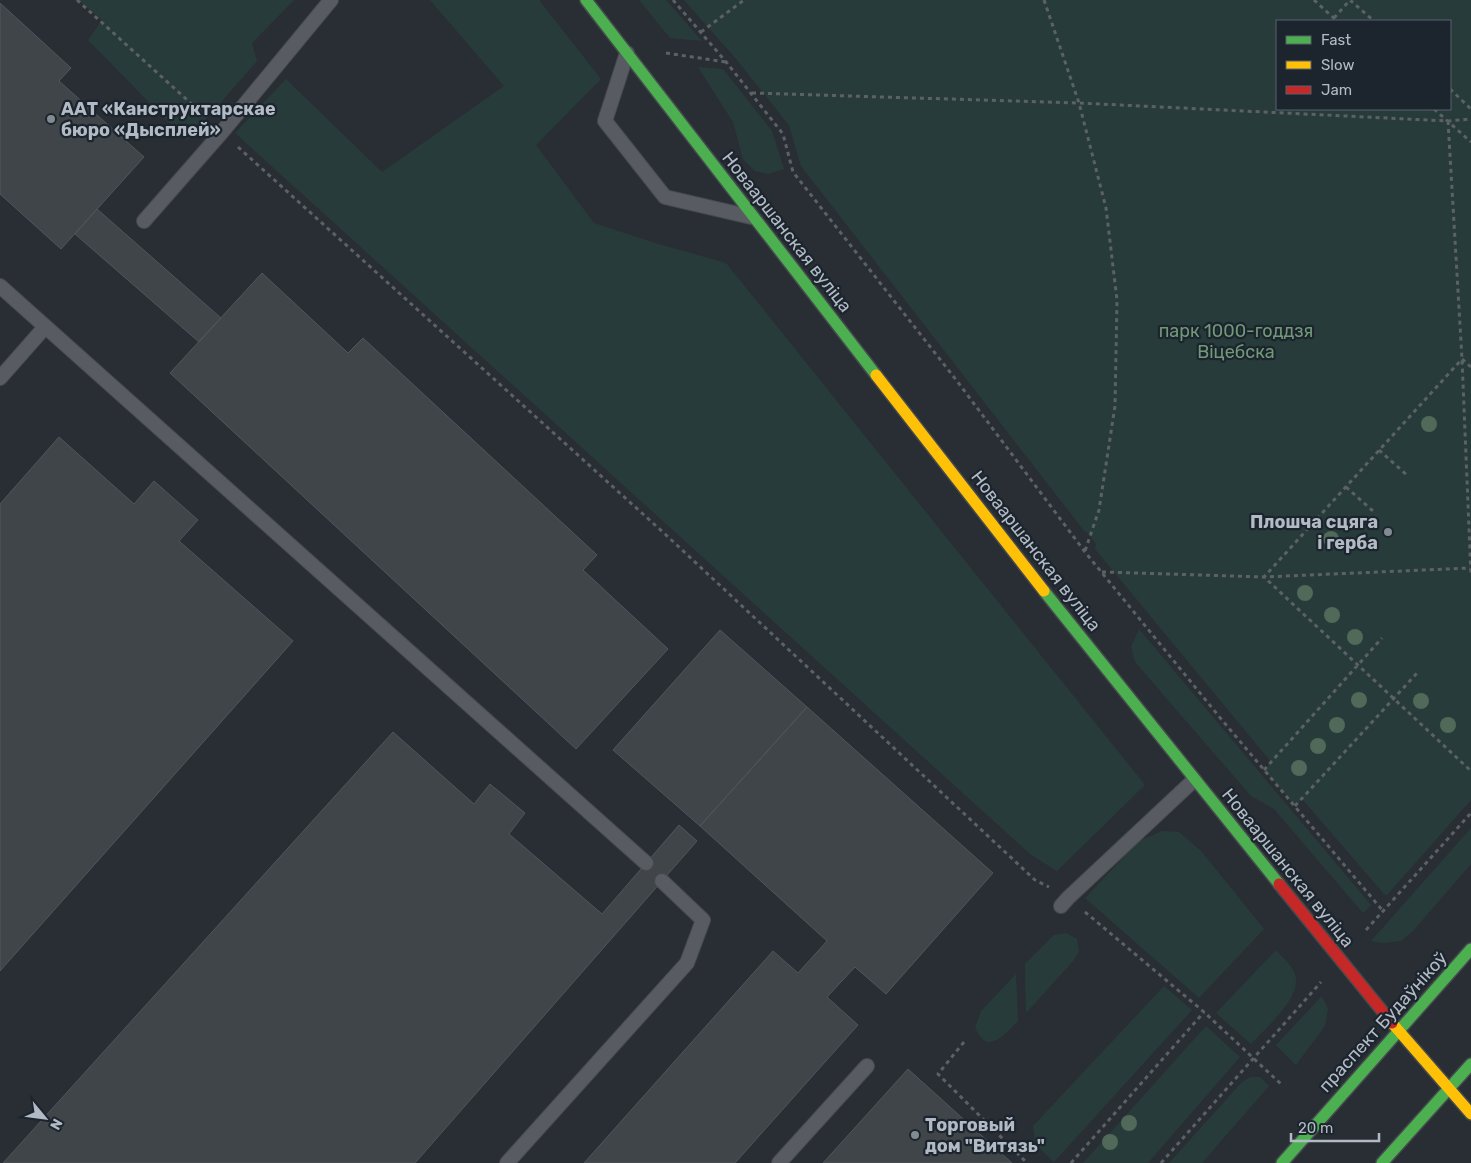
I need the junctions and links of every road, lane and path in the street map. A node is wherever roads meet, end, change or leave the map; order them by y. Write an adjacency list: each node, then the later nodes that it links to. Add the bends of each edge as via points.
1 (77, 0): 22 (path)
2 (331, 0): 22 (lane)
3 (586, 0): 12 (street, Новааршанская вуліца)
4 (673, 0): 11 (path)
5 (744, 0): 11 (path)
6 (1044, 0): 17 (path)
7 (1314, 0): 9 (path)
8 (1350, 0): 9 (path); 10 (path)
9 (1336, 20)
10 (1373, 20)
11 (702, 32): 14 (path)
12 (627, 53): 24 (street, Новааршанская вуліца); 24 (lane, via 605,121 665,197)
13 (666, 54): 14 (path)
14 (727, 62): 16 (path)
15 (1451, 90): 18 (path)
16 (751, 93): 17 (path); 35 (path, via 782,134 793,172 957,381)
17 (1079, 103): 21 (path); 35 (path, via 1106,208 1117,300 1115,406 1099,510)
18 (1471, 109)
19 (1435, 110): 21 (path)
20 (1471, 119): 21 (path)
21 (1448, 121): 23 (path); 28 (path)
22 (222, 132): 25 (lane); 51 (path, via 665,534 1035,880)
23 (1471, 142)
24 (754, 218): 46 (street, Новааршанская вуліца)
25 (144, 221)
26 (0, 286): 27 (lane)
27 (45, 327): 30 (lane); 49 (lane)
28 (1462, 359): 29 (path); 31 (path); 36 (path)
29 (1471, 367)
30 (0, 378)
31 (1379, 450): 32 (path); 33 (path)
32 (1408, 476)
33 (1346, 487): 34 (path); 39 (path)
34 (1374, 512)
35 (1085, 552): 37 (path)
36 (1471, 568): 38 (path); 39 (path)
37 (1102, 572): 39 (path); 44 (path)
38 (1471, 576)
39 (1264, 578): 41 (path)
40 (1382, 638): 41 (path)
41 (1358, 666): 43 (path); 44 (path)
42 (1418, 672): 43 (path)
43 (1393, 698): 45 (path); 47 (path)
44 (1264, 770): 47 (path)
45 (1471, 771)
46 (1194, 780): 51 (lane); 57 (street, Новааршанская вуліца)
47 (1295, 806): 52 (path)
48 (1471, 813): 52 (path)
49 (646, 863)
50 (662, 880): 65 (lane, via 704,920 687,963)
51 (1065, 902): 56 (path)
52 (1382, 911): 53 (path)
53 (1366, 930)
54 (1471, 949): 57 (street, праспект Будаўнікоў)
55 (1321, 982): 59 (path)
56 (1204, 1012): 59 (path); 68 (path)
57 (1398, 1030): 63 (street, Новааршанская вуліца); 70 (street, праспект Будаўнікоў)
58 (964, 1042): 67 (path, via 938,1074)
59 (1254, 1058): 62 (path); 69 (path)
60 (1471, 1064): 63 (street)
61 (867, 1066): 66 (lane)
62 (1282, 1085)
63 (1449, 1088): 64 (street, Новааршанская вуліца); 71 (street)
64 (1471, 1114)
65 (507, 1163)
66 (779, 1163)
67 (1027, 1163)
68 (1071, 1163)
69 (1161, 1163)
70 (1282, 1163)
71 (1382, 1163)

